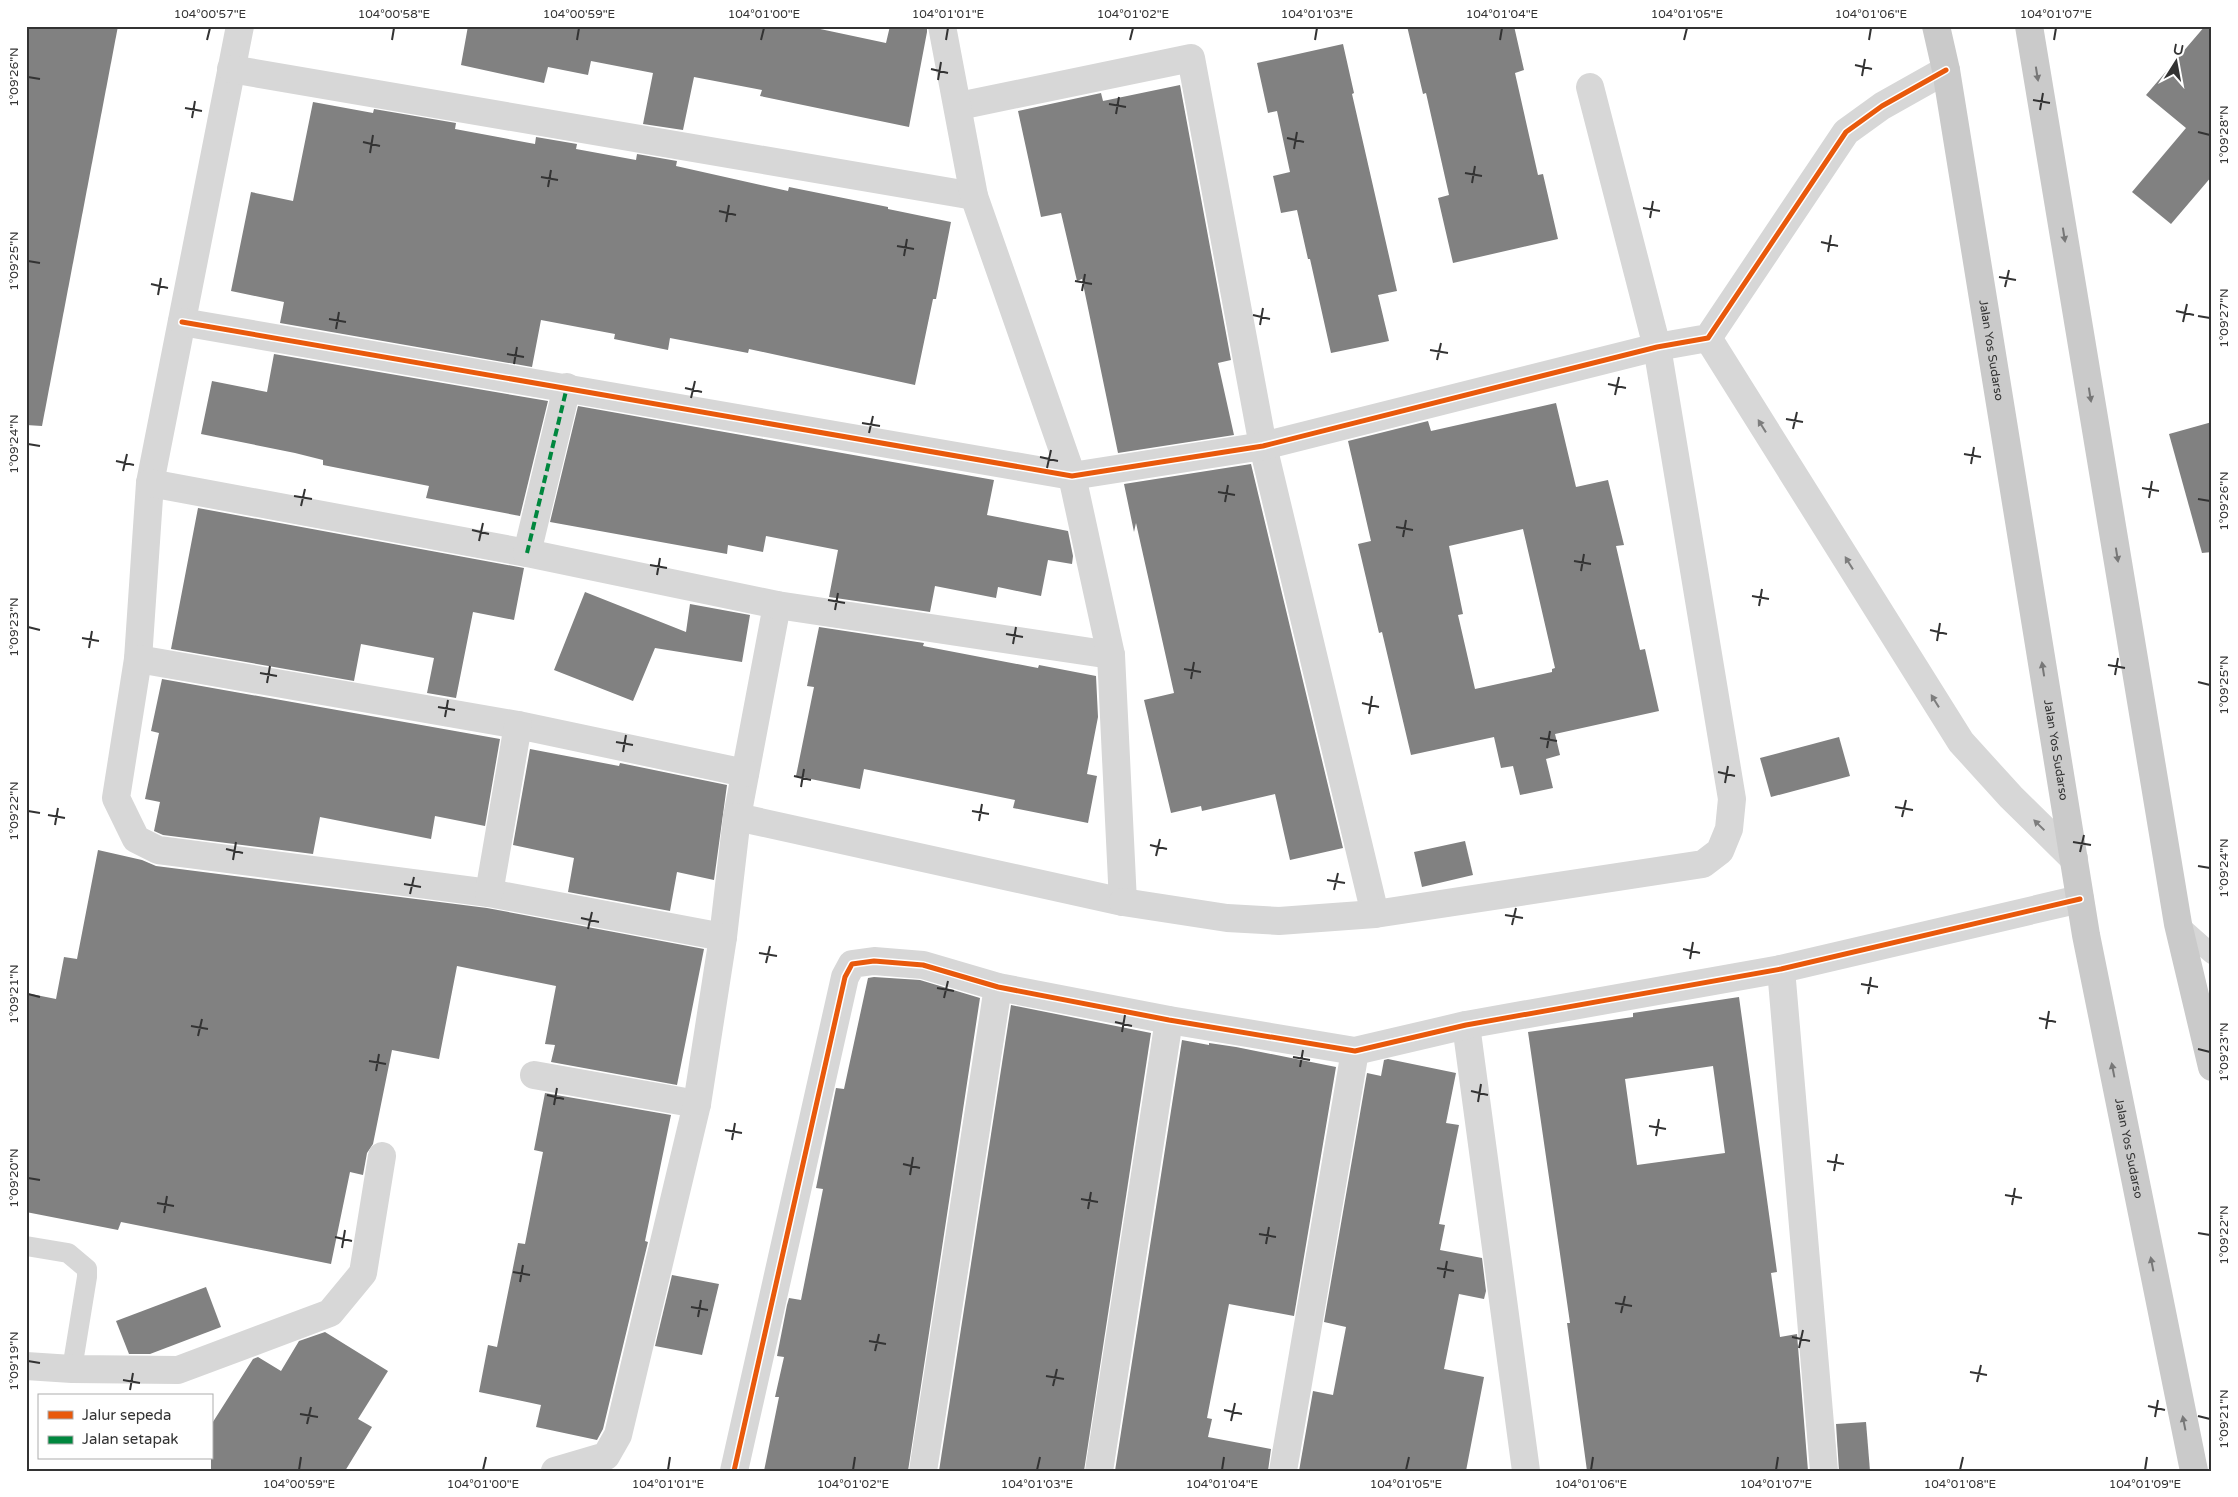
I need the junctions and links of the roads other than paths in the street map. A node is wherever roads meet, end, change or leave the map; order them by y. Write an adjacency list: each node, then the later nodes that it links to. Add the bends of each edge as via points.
1 (240, 26): 5 (street)
2 (942, 26): 8 (street)
3 (1936, 26): 6 (main road, Jalan Yos Sudarso)
4 (2029, 26): 29 (main road, one-way to 29)
5 (231, 69): 9 (street); 10 (street)
6 (1946, 70): 11 (street, via 1882,106 1846,132); 24 (main road, Jalan Yos Sudarso, one-way to 6)
7 (1590, 87): 12 (street)
8 (959, 106): 9 (street); 14 (street, via 1191,58)
9 (974, 196): 15 (street)
10 (182, 322): 13 (street); 16 (street)
11 (1708, 338): 12 (street); 24 (street, one-way to 11, via 2010,798 1961,742)
12 (1657, 347): 14 (street); 28 (street, via 1732,799 1728,829 1720,851 1703,864)
13 (567, 387): 15 (street); 17 (street)
14 (1263, 446): 15 (street); 28 (street)
15 (1072, 476): 19 (street)
16 (150, 483): 17 (street); 20 (street)
17 (527, 553): 18 (street)
18 (777, 604): 19 (street); 22 (street)
19 (1111, 655): 27 (street)
20 (138, 659): 21 (street); 25 (street, via 116,798 136,839 158,850)
21 (518, 725): 22 (street); 25 (street)
22 (745, 773): 23 (street)
23 (737, 817): 27 (street); 30 (street)
24 (2074, 859): 26 (main road, Jalan Yos Sudarso)
25 (489, 893): 30 (street)
26 (2080, 899): 32 (street); 51 (main road, Jalan Yos Sudarso, one-way to 26)
27 (1123, 902): 28 (street, via 1227,918 1279,921)
28 (1374, 914)
29 (2178, 924): 31 (lane); 37 (main road)
30 (723, 937): 39 (street)
31 (2212, 954)
32 (1781, 969): 35 (street); 50 (street)
33 (998, 987): 34 (street); 45 (street, via 923,965 874,961 852,964 845,977); 46 (street)
34 (1169, 1020): 36 (street); 47 (street)
35 (1466, 1025): 36 (street); 49 (street)
36 (1355, 1051): 48 (street)
37 (2212, 1067)
38 (534, 1075): 39 (street)
39 (697, 1104): 44 (street, via 618,1435 606,1456)
40 (382, 1156): 43 (street, via 363,1273 330,1313 178,1370)
41 (26, 1246): 43 (lane, via 68,1253 86,1269 88,1278)
42 (26, 1366): 43 (street)
43 (72, 1369)
44 (555, 1471)
45 (734, 1471)
46 (922, 1471)
47 (1099, 1471)
48 (1283, 1471)
49 (1526, 1471)
50 (1824, 1471)
51 (2194, 1471)

